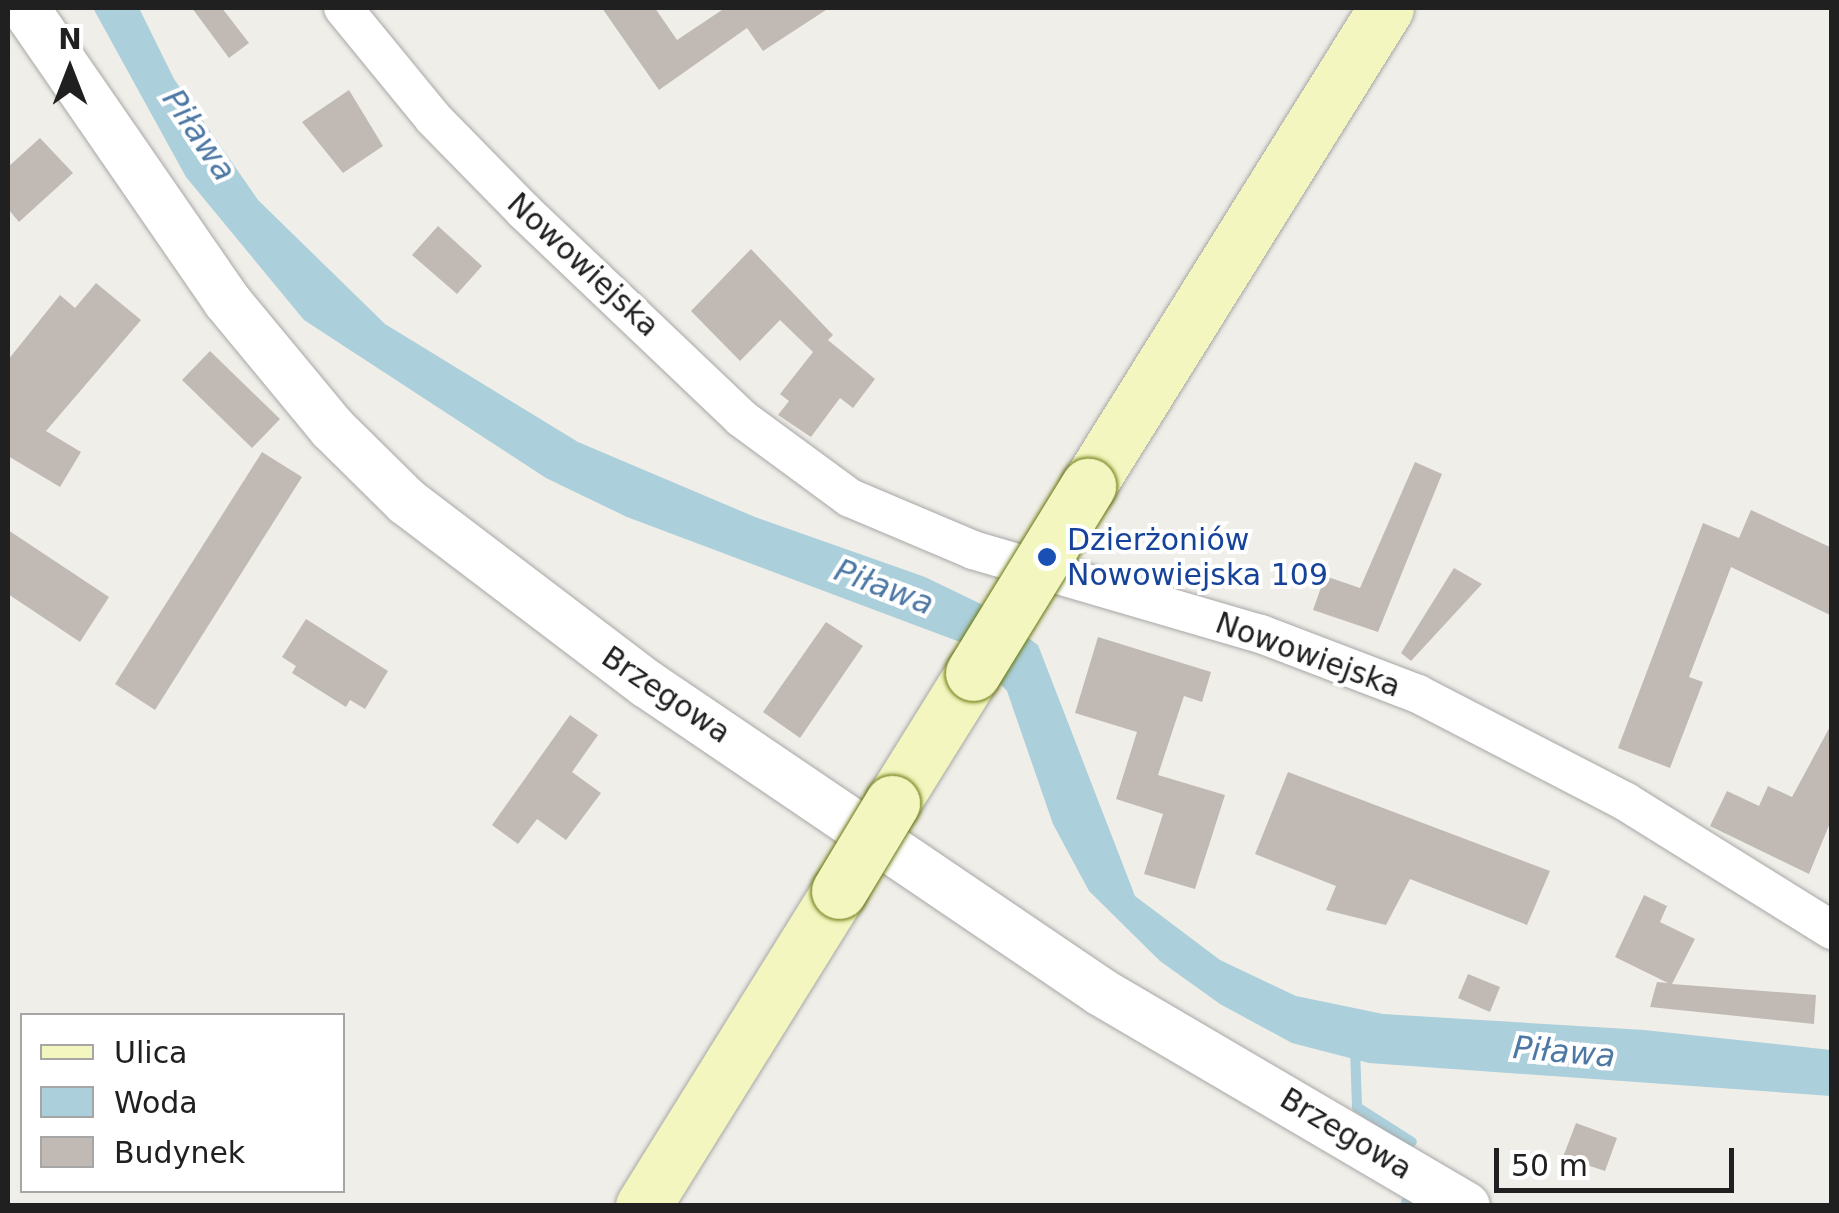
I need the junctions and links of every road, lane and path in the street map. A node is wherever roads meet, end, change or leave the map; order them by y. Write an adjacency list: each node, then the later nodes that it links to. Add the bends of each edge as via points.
1 (24, 8): 6 (street, Brzegowa, via 227,301 332,428 420,514 648,684 1102,992)
2 (343, 8): 4 (street, Nowowiejska, via 433,118 524,211 741,418 850,498 973,550 1261,634 1418,694 1626,802)
3 (1386, 8): 5 (main road, bridge)
4 (1832, 930)
5 (643, 1206)
6 (1466, 1206)

